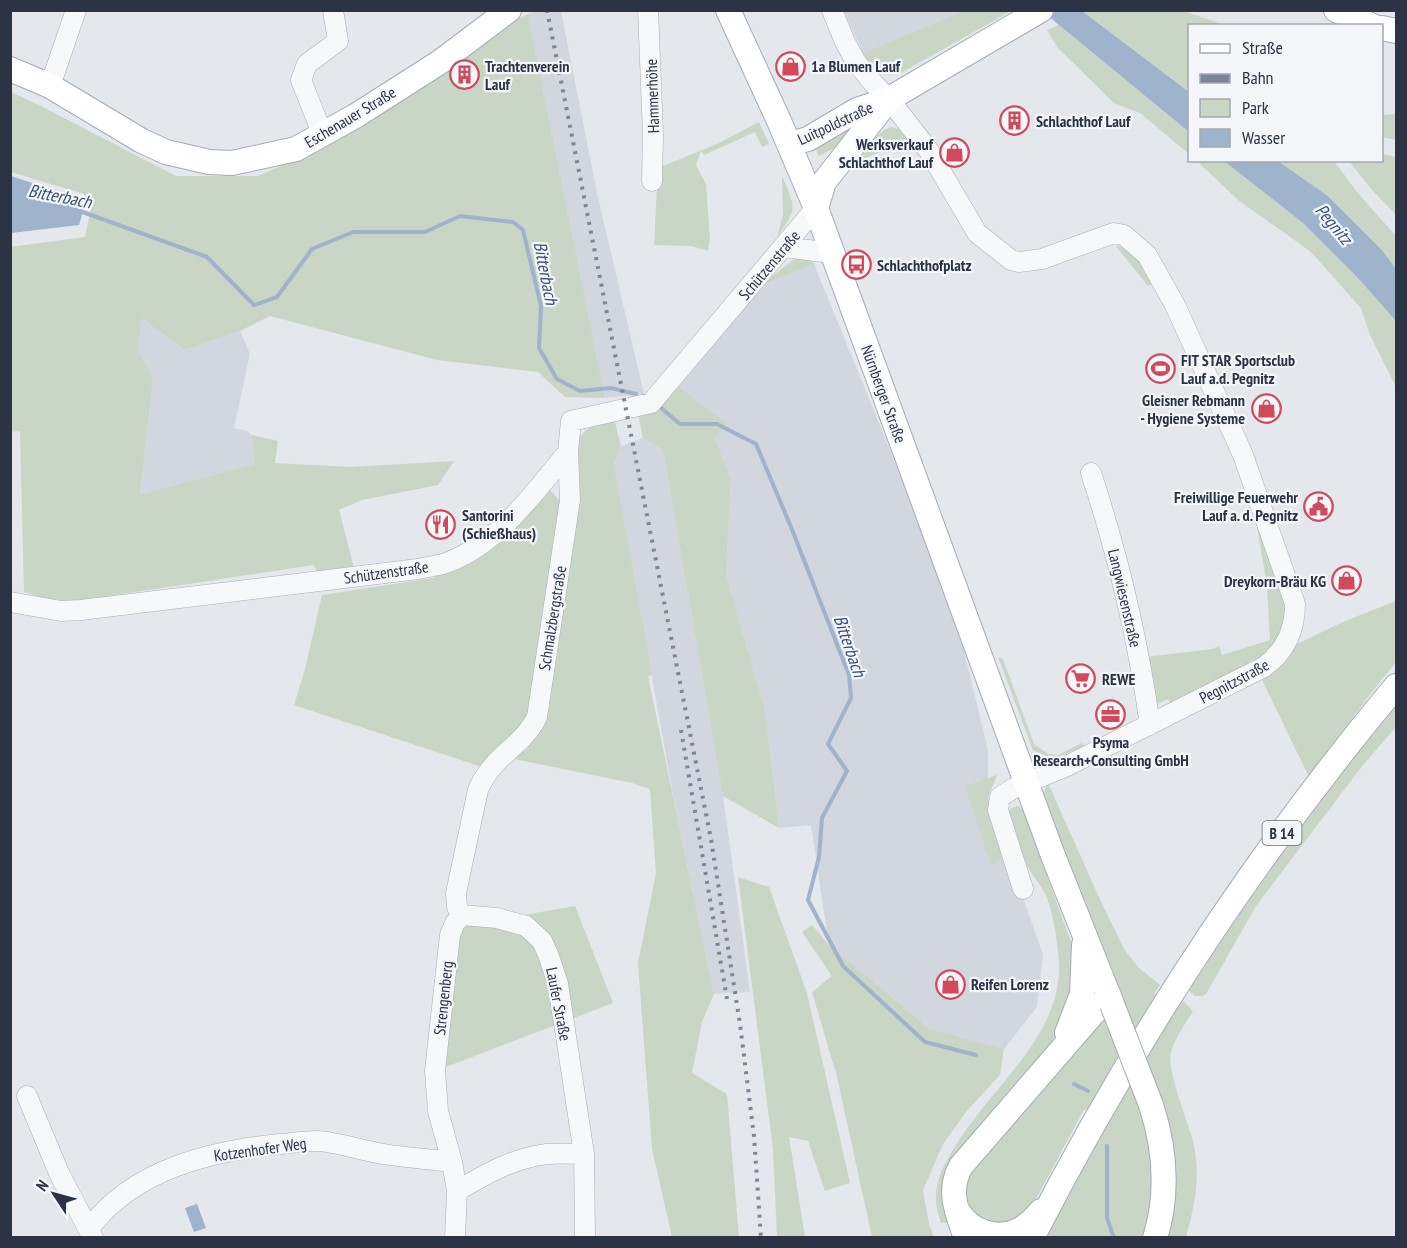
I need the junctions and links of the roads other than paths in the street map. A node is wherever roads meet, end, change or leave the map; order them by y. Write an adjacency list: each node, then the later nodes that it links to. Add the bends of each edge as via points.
1 (76, 10): 11 (street)
2 (509, 10): 13 (main road, Eschenauer Straße, via 440,62)
3 (648, 10): 16 (street, Hammerhöhe)
4 (728, 10): 15 (main road, Nürnberger Straße)
5 (1041, 10): 12 (main road, Luitpoldstraße)
6 (1336, 10): 9 (main road)
7 (834, 16): 12 (street, via 856,62)
8 (335, 20): 13 (street, via 338,41 308,64 301,81)
9 (1368, 24)
10 (10, 69): 11 (main road, Eschenauer Straße)
11 (50, 86): 13 (main road, Eschenauer Straße, via 142,141 166,152 209,162 232,163 296,149)
12 (889, 99): 14 (main road, Luitpoldstraße); 15 (main road, Luitpoldstraße, via 857,110 808,139); 24 (street, Pegnitzstraße, via 929,151 978,233 1011,260 1042,259 1114,233 1124,235 1147,255 1175,305 1243,455 1295,604 1288,642 1275,660 1264,667)
13 (322, 133)
14 (856, 139): 15 (main road, Luitpoldstraße, via 816,162 806,161); 17 (main road, Luitpoldstraße, via 824,182)
15 (789, 144): 17 (main road, Nürnberger Straße)
16 (652, 181)
17 (816, 208): 18 (street, Schützenstraße); 19 (main road, Nürnberger Straße)
18 (784, 247): 19 (street); 20 (street, Schützenstraße, via 651,403 571,422)
19 (831, 253): 25 (main road, Nürnberger Straße)
20 (568, 452): 22 (street, Schützenstraße, via 512,519 446,563 81,610 60,611); 27 (street, Schmalzbergstraße, via 570,500 537,717 529,732 491,766 478,790 456,893)
21 (1091, 473): 24 (street, Langwiesenstraße, via 1111,533)
22 (10, 602)
23 (1390, 693): 35 (main road, B 14, via 1282,833 1186,971)
24 (1150, 725): 25 (street, Pegnitzstraße)
25 (1026, 783): 26 (street, via 1000,797 998,810); 28 (main road, Nürnberger Straße)
26 (1023, 889)
27 (462, 915): 32 (street, Laufer Straße, via 517,922 542,941 558,984); 33 (street, Strengenberg, via 450,935 435,1071 438,1111)
28 (1084, 933): 29 (main road, Nürnberger Straße); 30 (main road, via 1082,993)
29 (1111, 999): 30 (main road); 42 (main road, Nürnberger Straße, bridge, via 1160,1135 1163,1199)
30 (1053, 1059): 36 (main road, via 961,1166 954,1184)
31 (27, 1096): 37 (street, Kotzenhofer Weg, via 59,1173)
32 (584, 1154): 34 (street, via 548,1154 518,1160); 39 (street, Laufer Straße)
33 (452, 1162): 34 (street, Strengenberg); 37 (street, Kotzenhofer Weg, via 385,1155 318,1141 254,1147 192,1159 131,1191 100,1214)
34 (457, 1191): 38 (street, Strengenberg)
35 (1051, 1201): 36 (main road, via 1020,1230 999,1235 978,1231); 41 (main road, B 14)
36 (956, 1208): 40 (main road)
37 (91, 1233)
38 (455, 1238)
39 (585, 1238)
40 (966, 1238)
41 (1032, 1238)
42 (1155, 1238)

